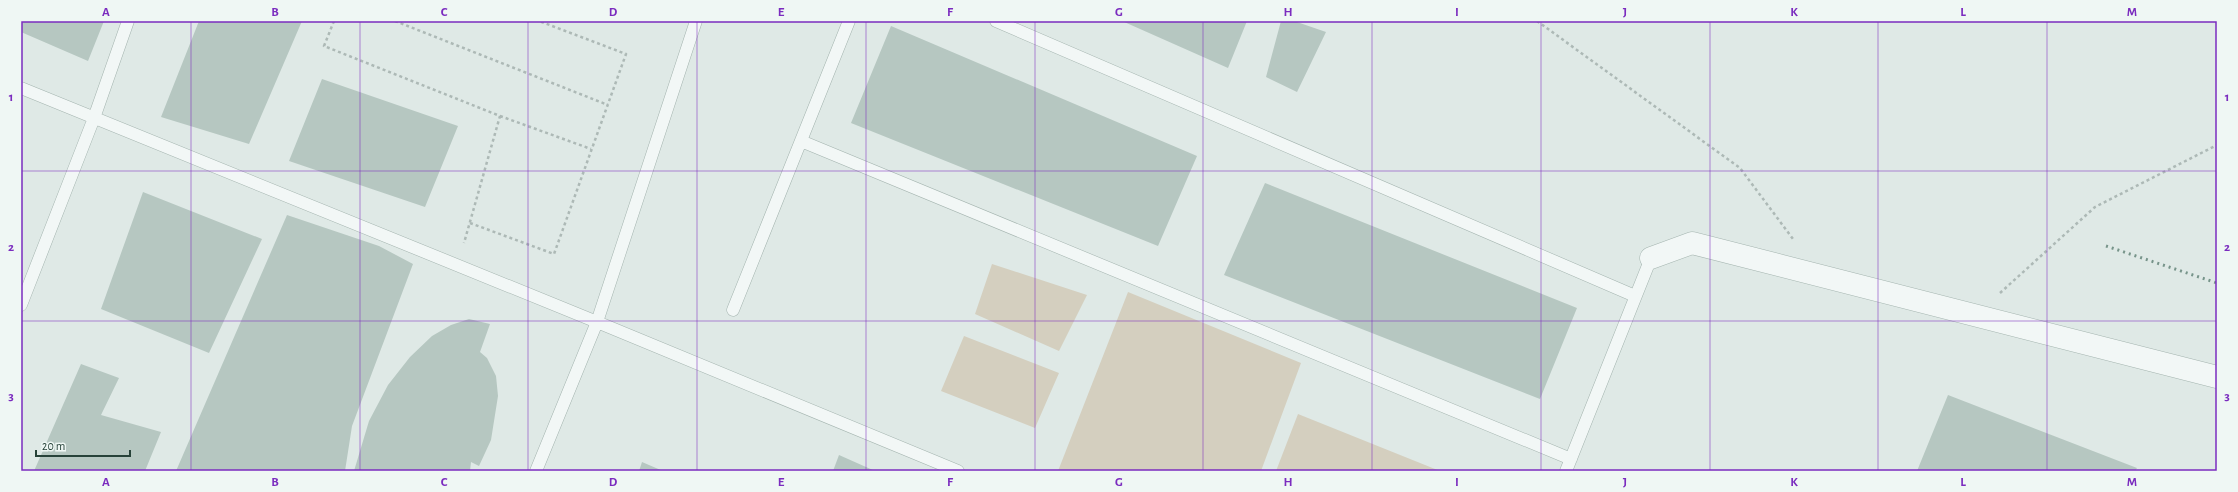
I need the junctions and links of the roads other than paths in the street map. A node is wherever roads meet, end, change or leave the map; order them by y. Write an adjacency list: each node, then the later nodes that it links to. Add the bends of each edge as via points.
1 (128, 21): 6 (lane)
2 (696, 21): 12 (lane)
3 (850, 21): 7 (lane)
4 (996, 21): 9 (lane)
5 (21, 88): 6 (lane)
6 (94, 118): 10 (lane); 12 (lane)
7 (801, 141): 11 (lane); 14 (lane)
8 (1651, 258): 9 (lane); 13 (street, via 1692,242)
9 (1635, 296): 14 (lane)
10 (21, 305)
11 (733, 310)
12 (597, 322): 15 (lane); 16 (lane)
13 (2217, 377)
14 (1571, 459): 17 (lane)
15 (536, 471)
16 (958, 471)
17 (1566, 471)

